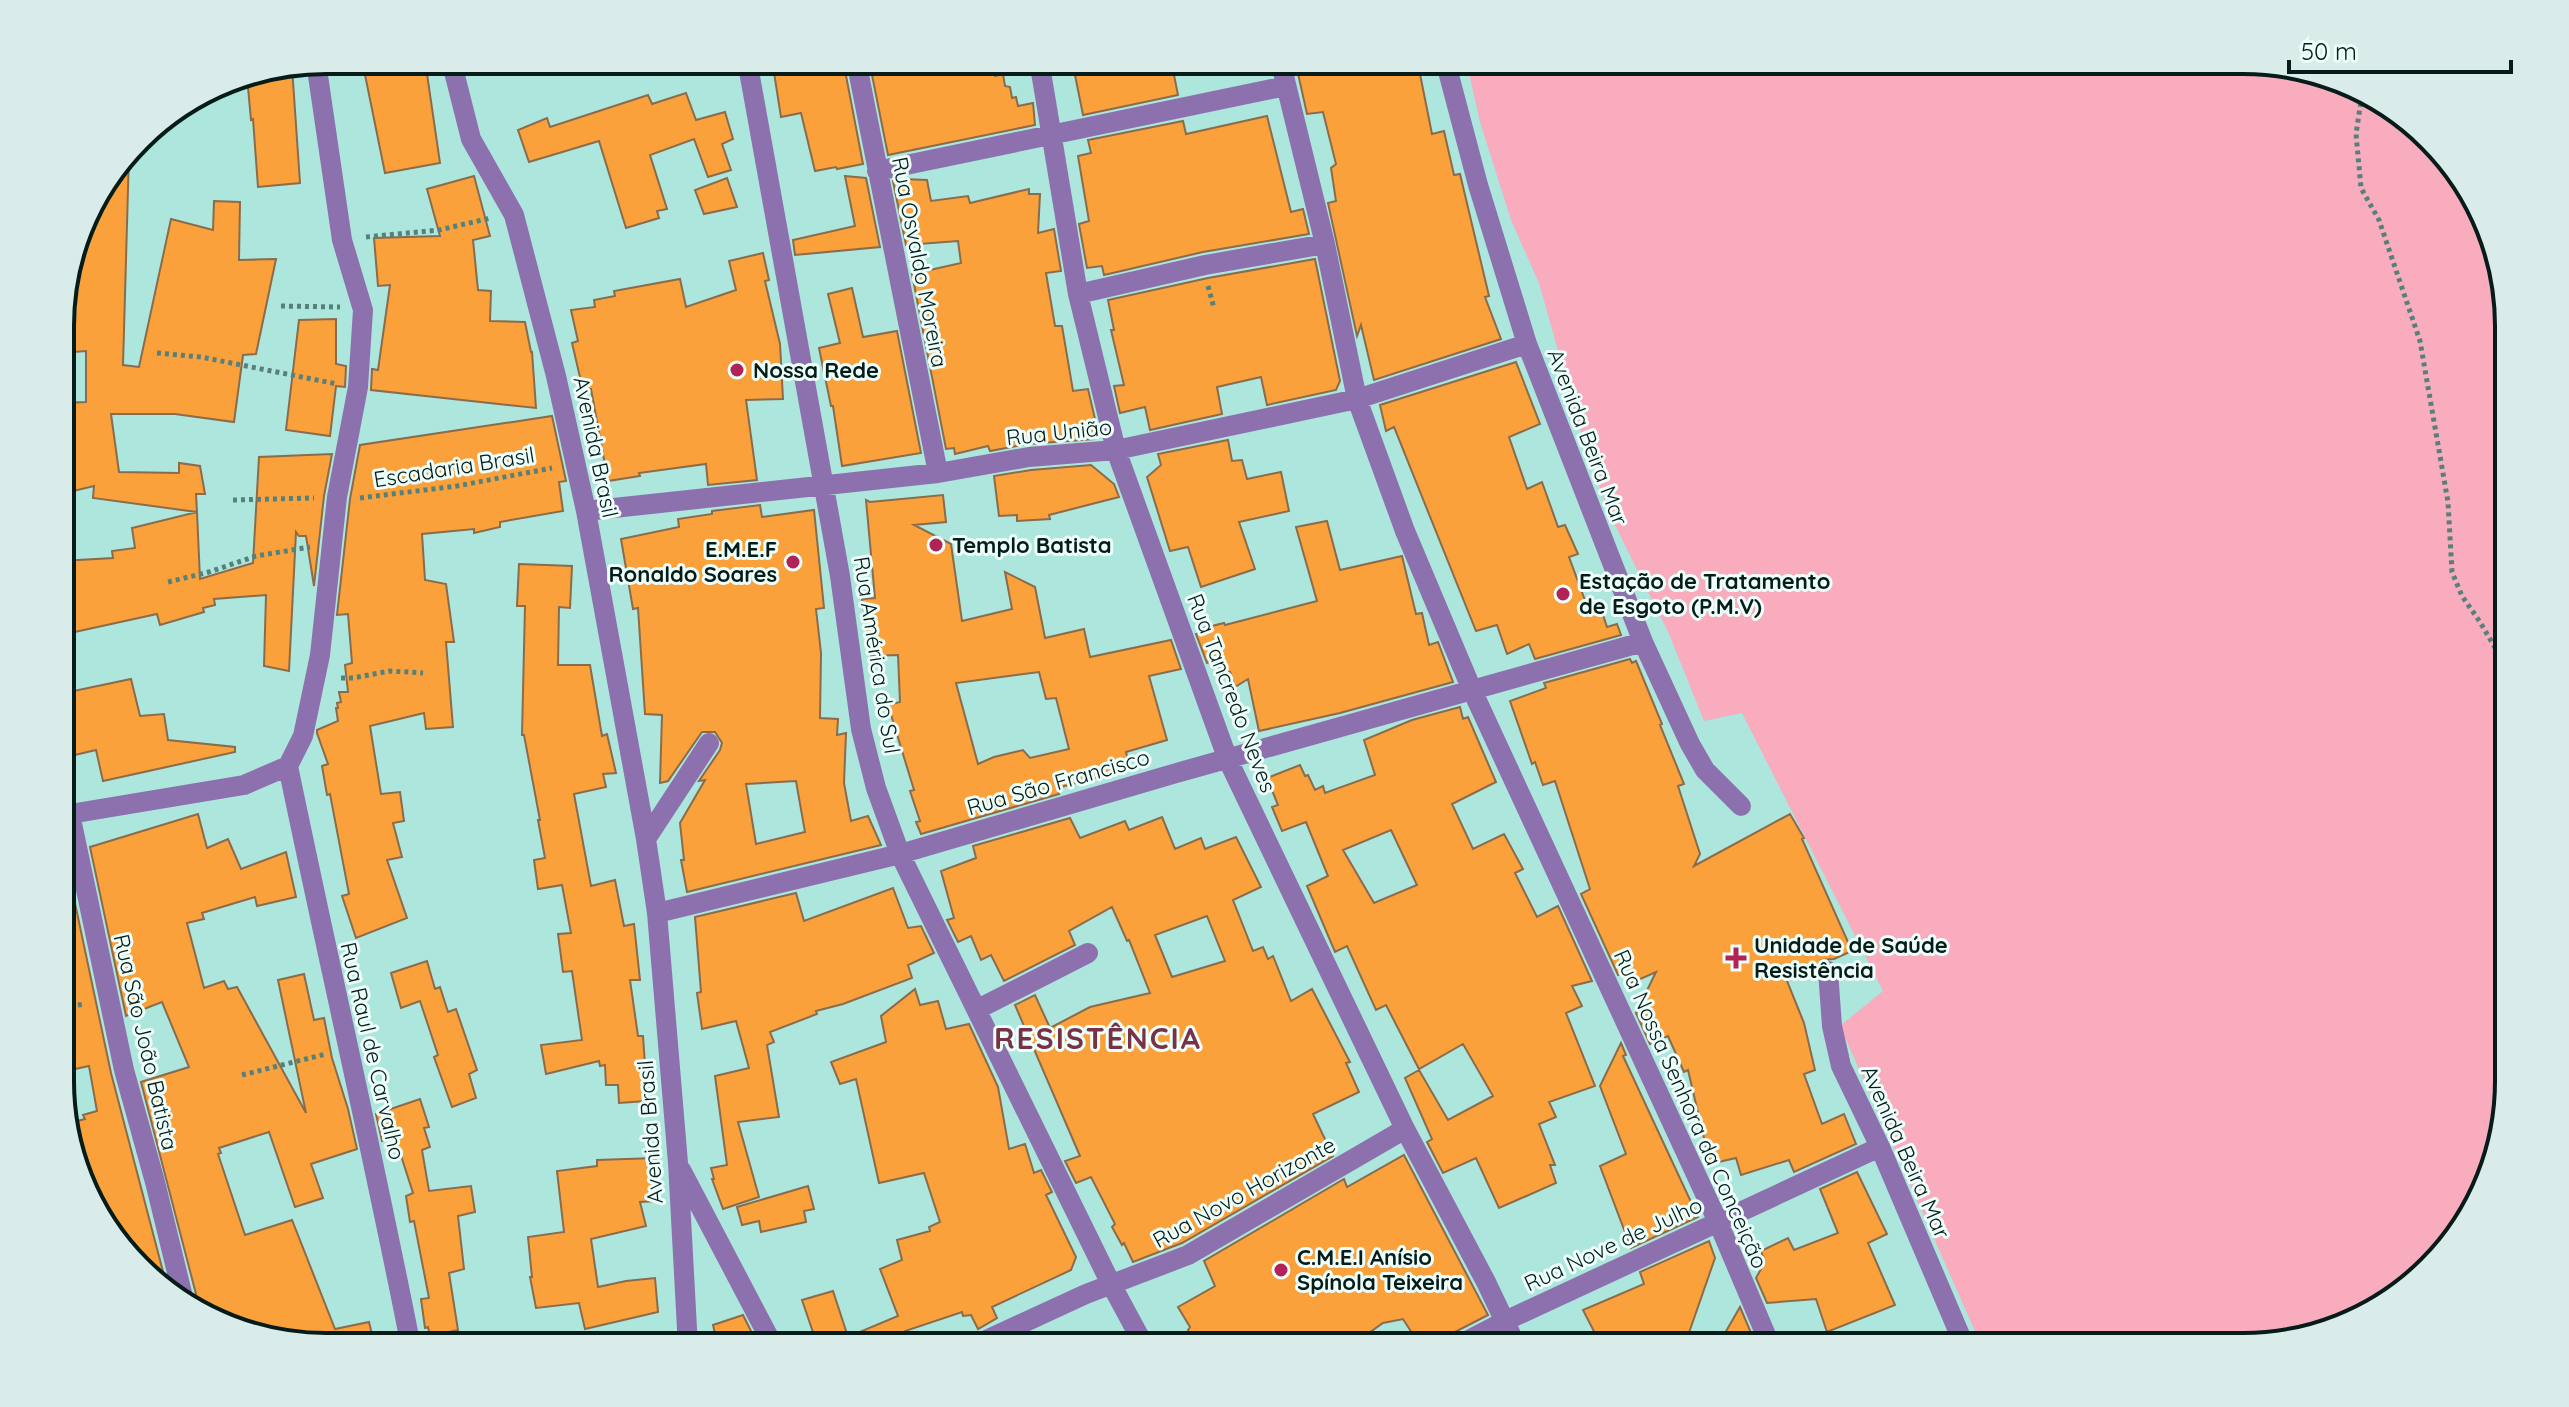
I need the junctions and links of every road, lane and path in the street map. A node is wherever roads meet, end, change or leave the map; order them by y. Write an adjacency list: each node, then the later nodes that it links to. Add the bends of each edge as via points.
1 (1283, 74): 8 (street)
2 (1449, 74): 18 (street, Avenida Beira Mar)
3 (318, 75): 13 (street)
4 (455, 75): 12 (street, Avenida Brasil, via 471,139)
5 (750, 75): 25 (street, Rua América do Sul)
6 (859, 75): 11 (street, Rua Osvaldo Moreira)
7 (1041, 75): 10 (street, Rua Tancredo Neves)
8 (1286, 86): 10 (street); 14 (street)
9 (2361, 103): 32 (path, via 2356,134 2361,188 2379,220 2420,341 2448,502 2452,572)
10 (1050, 135): 11 (street); 15 (street, Rua Tancredo Neves)
11 (877, 171): 24 (street, Rua Osvaldo Moreira)
12 (514, 215): 13 (path, via 439,230); 23 (street, Avenida Brasil)
13 (342, 240): 17 (street)
14 (1325, 244): 15 (street); 21 (street)
15 (1078, 294): 22 (street, Rua Tancredo Neves)
16 (281, 306): 17 (path)
17 (363, 310): 20 (street)
18 (1527, 344): 21 (street, Rua União); 31 (street, Avenida Beira Mar)
19 (157, 353): 20 (path)
20 (358, 387): 26 (street)
21 (1357, 399): 22 (street, Rua União); 35 (street, Rua Nossa Senhora da Conceição)
22 (1116, 450): 24 (street, Rua União, via 1029,457); 37 (street, Rua Tancredo Neves)
23 (576, 462): 26 (path, Escadaria Brasil, via 457,486); 28 (street, Avenida Brasil)
24 (938, 473): 25 (street, Rua União)
25 (824, 486): 28 (street, Rua União); 43 (street, Rua América do Sul, via 861,729)
26 (337, 497): 27 (path, Escadaria Brasil); 29 (street)
27 (233, 500)
28 (586, 511): 42 (street, Avenida Brasil)
29 (333, 545): 30 (path, via 256,556); 34 (street)
30 (168, 582)
31 (1643, 642): 35 (street, Rua São Francisco); 40 (street, Avenida Beira Mar, via 1705,770)
32 (2495, 648)
33 (423, 673): 34 (path)
34 (316, 678): 38 (street, via 303,736)
35 (1472, 690): 37 (street, Rua São Francisco); 53 (street, Rua Nossa Senhora da Conceição)
36 (709, 743): 42 (street)
37 (1228, 760): 43 (street, Rua São Francisco); 50 (street, Rua Tancredo Neves)
38 (288, 766): 39 (street, via 244,785); 48 (street, Rua Raul de Carvalho)
39 (74, 805)
40 (1741, 806)
41 (74, 844): 55 (street, Rua São João Batista, via 124,1070)
42 (648, 848): 44 (street, Avenida Brasil)
43 (900, 854): 44 (street, Rua São Francisco); 47 (street, Rua América do Sul)
44 (657, 913): 52 (street, Avenida Brasil)
45 (1088, 953): 47 (street)
46 (1828, 971): 51 (street, Avenida Beira Mar, via 1841,1066)
47 (978, 1009): 54 (street, Rua América do Sul)
48 (347, 1049): 49 (path); 61 (street, Rua Raul de Carvalho)
49 (242, 1075)
50 (1405, 1129): 54 (street, Rua Novo Horizonte, via 1188,1255); 56 (street, Rua Tancredo Neves)
51 (1880, 1147): 53 (street, Rua Nove de Julho); 60 (street, Avenida Beira Mar)
52 (678, 1163): 62 (street, Avenida Brasil); 63 (street)
53 (1718, 1222): 56 (street, Rua Nove de Julho); 59 (street, Rua Nossa Senhora da Conceição)
54 (1111, 1284): 64 (street, Rua Novo Horizonte); 65 (street, Rua América do Sul)
55 (181, 1287)
56 (1505, 1321): 57 (street, Rua Nove de Julho); 58 (street, Rua Tancredo Neves)
57 (1483, 1332)
58 (1510, 1332)
59 (1765, 1332)
60 (1959, 1332)
61 (408, 1333)
62 (687, 1333)
63 (767, 1333)
64 (1009, 1333)
65 (1137, 1333)

